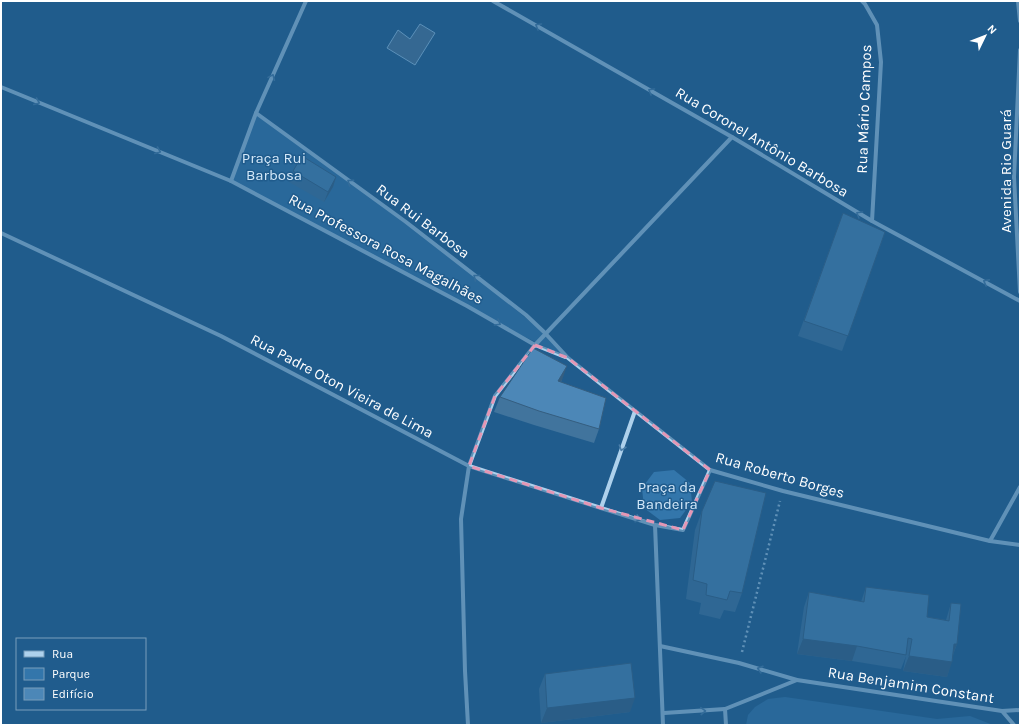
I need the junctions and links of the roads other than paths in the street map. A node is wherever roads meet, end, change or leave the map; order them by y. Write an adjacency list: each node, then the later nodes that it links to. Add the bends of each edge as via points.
1 (306, 1): 8 (street, one-way to 1)
2 (493, 1): 9 (street, Rua Coronel Antônio Barbosa, one-way to 2)
3 (862, 1): 11 (street, Rua Mário Campos, via 877,25 881,62)
4 (1018, 1): 5 (street)
5 (1020, 21)
6 (1020, 50): 13 (street, Avenida Rio Guará, via 1014,177)
7 (1, 87): 10 (street, Rua Professora Rosa Magalhães, one-way to 10)
8 (256, 113): 10 (street); 15 (street, Rua Rui Barbosa, one-way to 8, via 526,315 406,222)
9 (732, 137): 11 (street, Rua Coronel Antônio Barbosa, one-way to 9); 15 (street)
10 (231, 181): 16 (street, Rua Professora Rosa Magalhães, one-way to 16, via 467,306)
11 (872, 221): 14 (street, Rua Coronel Antônio Barbosa, one-way to 11)
12 (1, 233): 19 (street, Rua Padre Oton Vieira de Lima, via 221,336)
13 (1020, 292)
14 (1020, 301)
15 (545, 334): 16 (street); 17 (street, Rua Rui Barbosa)
16 (535, 345): 17 (street, Rua Professora Rosa Magalhães); 19 (street, via 495,396)
17 (568, 358): 18 (street, Rua Roberto Borges)
18 (635, 411): 20 (street, Rua Roberto Borges); 22 (street, one-way to 22)
19 (469, 466): 22 (street, Rua Padre Oton Vieira de Lima); 32 (street, via 462,519)
20 (710, 470): 23 (street, Rua Padre Oton Vieira de Lima, via 683,530); 24 (street, Rua Roberto Borges, via 783,491)
21 (1020, 487): 24 (street)
22 (601, 508): 23 (street, Rua Padre Oton Vieira de Lima, one-way to 23)
23 (655, 525): 26 (street)
24 (990, 541): 25 (street, Rua Roberto Borges)
25 (1020, 545)
26 (660, 646): 27 (street, Rua Benjamim Constant, one-way to 26, via 740,663); 31 (street)
27 (797, 680): 28 (street); 30 (street, Rua Benjamim Constant)
28 (725, 709): 31 (street, one-way to 28); 34 (street)
29 (1020, 710): 30 (street)
30 (1002, 711): 35 (street, Rua Benjamim Constant)
31 (664, 713): 33 (street)
32 (468, 725)
33 (663, 725)
34 (726, 725)
35 (1014, 725)

